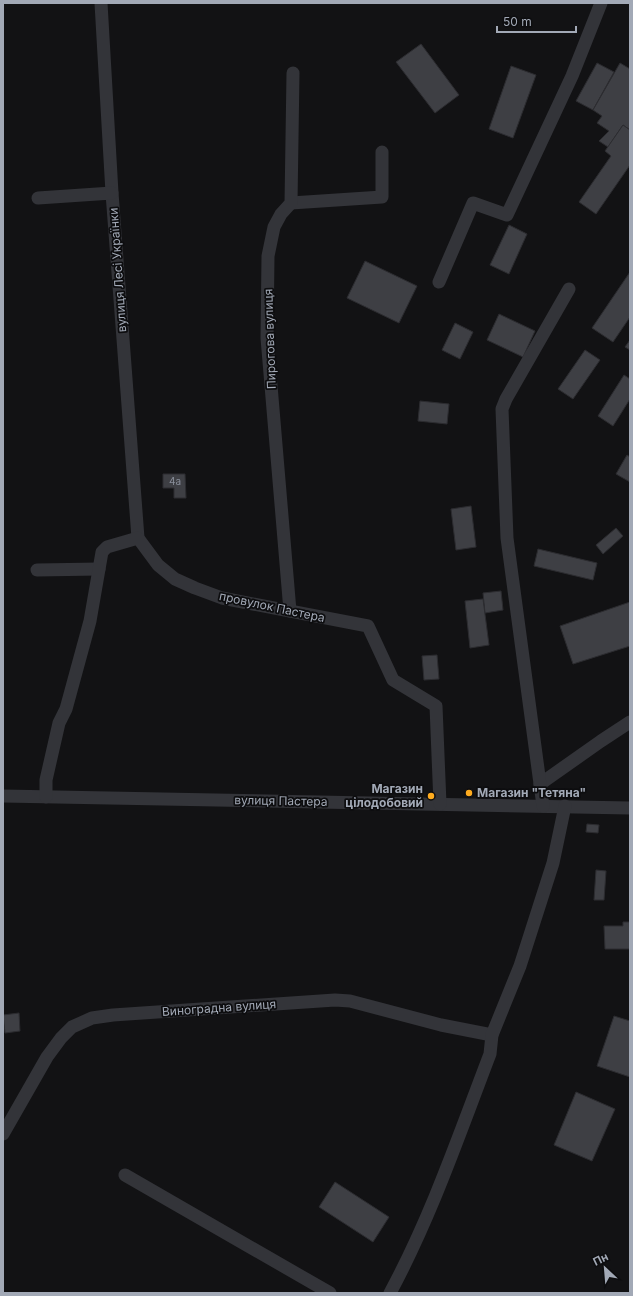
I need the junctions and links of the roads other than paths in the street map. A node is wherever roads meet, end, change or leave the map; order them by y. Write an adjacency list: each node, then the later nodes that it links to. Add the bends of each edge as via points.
1 (100, 3): 5 (street, вулиця Лесі Українки)
2 (601, 3): 8 (street, via 572,76 507,215 474,204)
3 (293, 73): 7 (street)
4 (382, 152): 7 (street, via 382,197)
5 (112, 193): 6 (street); 10 (street, вулиця Лесі Українки)
6 (38, 198)
7 (291, 203): 13 (street, Пирогова вулиця, via 274,227 268,256 268,330)
8 (439, 282)
9 (569, 288): 15 (street, via 502,409 508,538)
10 (138, 538): 11 (street, via 107,547 102,552); 13 (street, провулок Пастера, via 158,565 175,579 222,598)
11 (99, 569): 12 (street); 17 (street, via 90,621 66,708 59,723 46,780)
12 (36, 570)
13 (290, 611): 18 (street, провулок Пастера, via 368,626 393,680 436,706)
14 (630, 722): 15 (street)
15 (540, 784): 19 (street)
16 (3, 796): 17 (street, вулиця Пастера)
17 (46, 797): 18 (street, вулиця Пастера)
18 (440, 804): 19 (street, вулиця Пастера)
19 (543, 806): 20 (street, вулиця Пастера)
20 (565, 806): 21 (street, вулиця Пастера); 22 (street, via 553,863 522,959)
21 (630, 808)
22 (492, 1035): 23 (street, Виноградна вулиця, via 335,1000 92,1018 72,1027 61,1038); 26 (street, via 490,1054 445,1171 405,1265)
23 (3, 1134)
24 (125, 1175): 25 (street)
25 (330, 1293)
26 (390, 1293)

